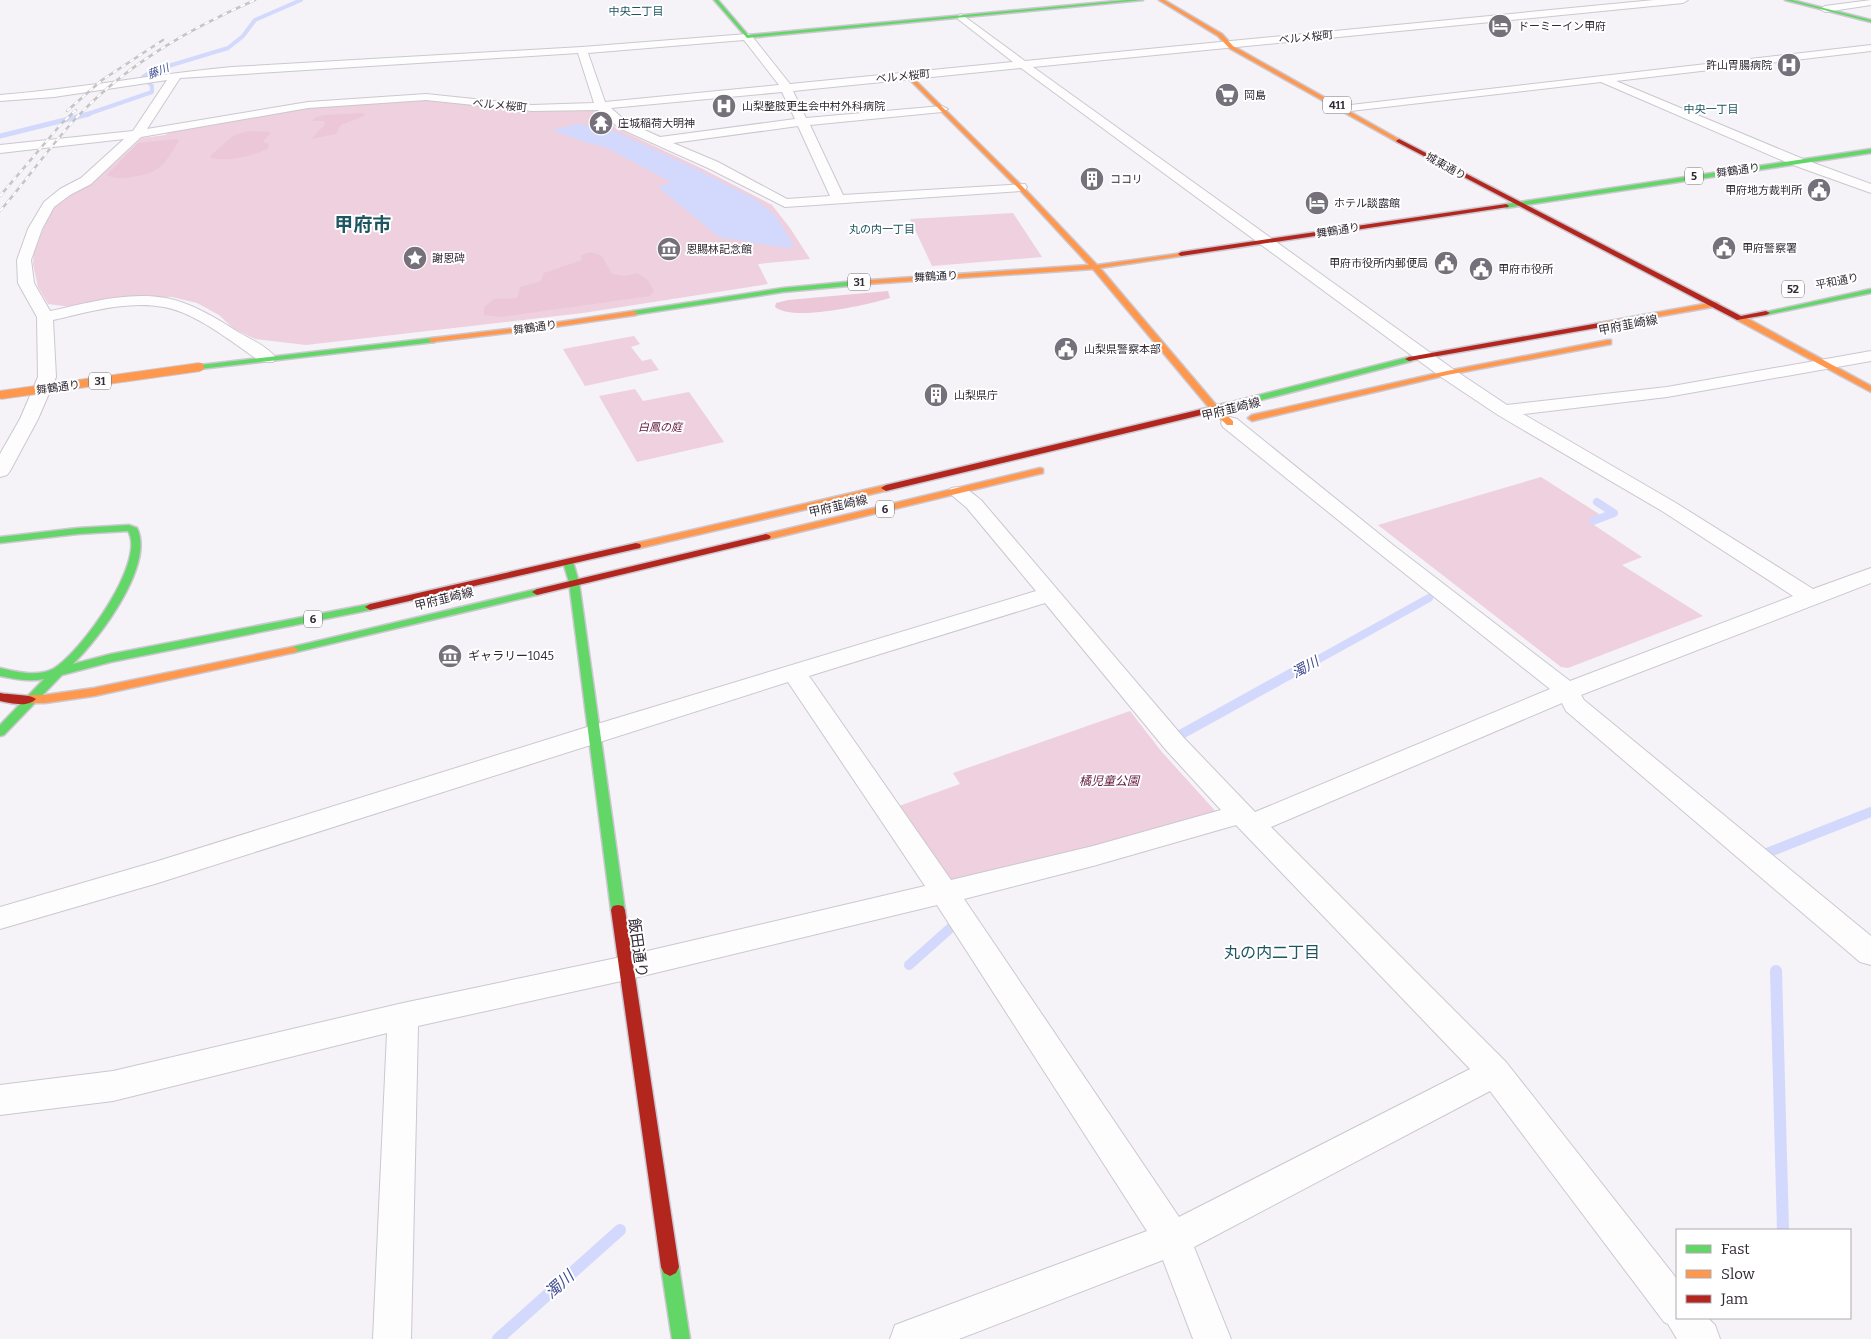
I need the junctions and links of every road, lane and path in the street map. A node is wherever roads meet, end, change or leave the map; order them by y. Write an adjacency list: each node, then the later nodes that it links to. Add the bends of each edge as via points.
1 (716, 0): 12 (main road)
2 (1141, 0): 10 (main road)
3 (1161, 0): 13 (main road, 城東通り / 411, via 1220,35)
4 (1683, 0): 6 (street, ベルメ桜町)
5 (1787, 0): 9 (main road)
6 (1668, 1): 13 (street, ベルメ桜町)
7 (1871, 2): 9 (street)
8 (950, 5): 10 (main road, via 963,15)
9 (1825, 9): 11 (main road)
10 (961, 17): 12 (main road); 16 (street)
11 (1871, 20)
12 (747, 37): 15 (street); 20 (street)
13 (1229, 44): 16 (street, ベルメ桜町); 24 (main road, 城東通り / 411)
14 (1871, 48): 19 (street)
15 (582, 50): 17 (street); 22 (street)
16 (1021, 64): 18 (street, ベルメ桜町); 35 (street)
17 (176, 75): 21 (street, via 54,94); 26 (street)
18 (908, 75): 20 (street, ベルメ桜町); 23 (main road)
19 (1601, 79): 24 (street); 30 (street)
20 (786, 87): 22 (street, ベルメ桜町); 25 (street)
21 (0, 98)
22 (601, 106): 26 (street, ベルメ桜町, via 532,108 426,98 308,106); 27 (street, via 623,125)
23 (942, 109): 25 (street); 31 (main road)
24 (1342, 109): 34 (main road, 城東通り / 411)
25 (802, 122): 27 (street); 33 (street)
26 (137, 134): 28 (street, ベルメ桜町); 40 (street, via 86,181 49,205 35,229 24,260 26,283)
27 (658, 141): 33 (street, via 714,165 785,203)
28 (0, 149)
29 (1871, 151): 30 (main road, 舞鶴通り / 5)
30 (1798, 162): 32 (street); 34 (main road, 舞鶴通り / 5)
31 (1020, 187): 33 (street); 36 (main road)
32 (1871, 189)
33 (838, 199)
34 (1517, 203): 35 (main road, 舞鶴通り / 31); 39 (main road, 城東通り / 411)
35 (1264, 241): 36 (main road, 舞鶴通り / 31); 44 (street)
36 (1095, 267): 46 (main road, 舞鶴通り / 31, via 894,278 782,290 533,328); 52 (main road)
37 (1871, 291): 41 (main road, 平和通り / 52)
38 (1734, 300): 39 (main road)
39 (1715, 304): 41 (main road, 城東通り / 411); 44 (main road, 甲府韮崎線 / 6)
40 (45, 318): 46 (street, via 112,304 161,302 180,306); 54 (street, via 47,377 29,419)
41 (1740, 318): 42 (main road); 47 (main road, 城東通り)
42 (1720, 321)
43 (1623, 340): 48 (main road, 甲府韮崎線 / 6)
44 (1423, 356): 48 (street); 52 (main road, 甲府韮崎線 / 6)
45 (1871, 356): 47 (street)
46 (267, 358): 50 (main road, 舞鶴通り / 31, bridge)
47 (1827, 365): 49 (main road, 城東通り); 51 (street, via 1667,392)
48 (1447, 373): 51 (street); 52 (main road, 甲府韮崎線 / 6)
49 (1871, 389)
50 (0, 395)
51 (1504, 411): 61 (street, via 1669,507)
52 (1222, 419): 57 (main road, 甲府韮崎線 / 6, via 1076,443); 65 (street)
53 (1052, 468): 55 (main road, 甲府韮崎線 / 6)
54 (0, 471)
55 (958, 492): 59 (main road, 甲府韮崎線 / 6); 60 (street, via 980,512)
56 (0, 540): 63 (main road, via 78,531 134,530 137,550 128,580 99,629)
57 (568, 562): 59 (main road, 飯田通り); 63 (main road, 甲府韮崎線 / 6, via 372,607 111,658)
58 (1871, 576): 61 (street)
59 (574, 582): 67 (main road, 甲府韮崎線 / 6, via 155,680 55,698); 69 (main road, 飯田通り)
60 (1050, 594): 64 (street); 70 (street, via 1175,744)
61 (1811, 598): 65 (street)
62 (0, 672): 63 (main road, via 19,678)
63 (58, 672): 67 (main road, 甲府韮崎線 / 6)
64 (795, 674): 69 (street); 71 (street)
65 (1567, 690): 70 (street); 73 (street, via 1575,705)
66 (0, 697): 67 (main road)
67 (30, 699): 68 (main road, 甲府韮崎線 / 6)
68 (0, 732)
69 (593, 734): 72 (street, via 158,872); 74 (main road, 飯田通り)
70 (1246, 819): 71 (street); 76 (street)
71 (943, 893): 74 (street); 78 (street)
72 (0, 918)
73 (1871, 953)
74 (626, 968): 75 (street); 82 (main road, 飯田通り)
75 (403, 1016): 77 (street, via 113,1086); 81 (street)
76 (1494, 1072): 78 (street); 79 (street)
77 (0, 1100)
78 (1173, 1239): 83 (street); 84 (street)
79 (1676, 1308)
80 (1685, 1319): 85 (street)
81 (392, 1339)
82 (681, 1339)
83 (909, 1339)
84 (1212, 1339)
85 (1700, 1339)

